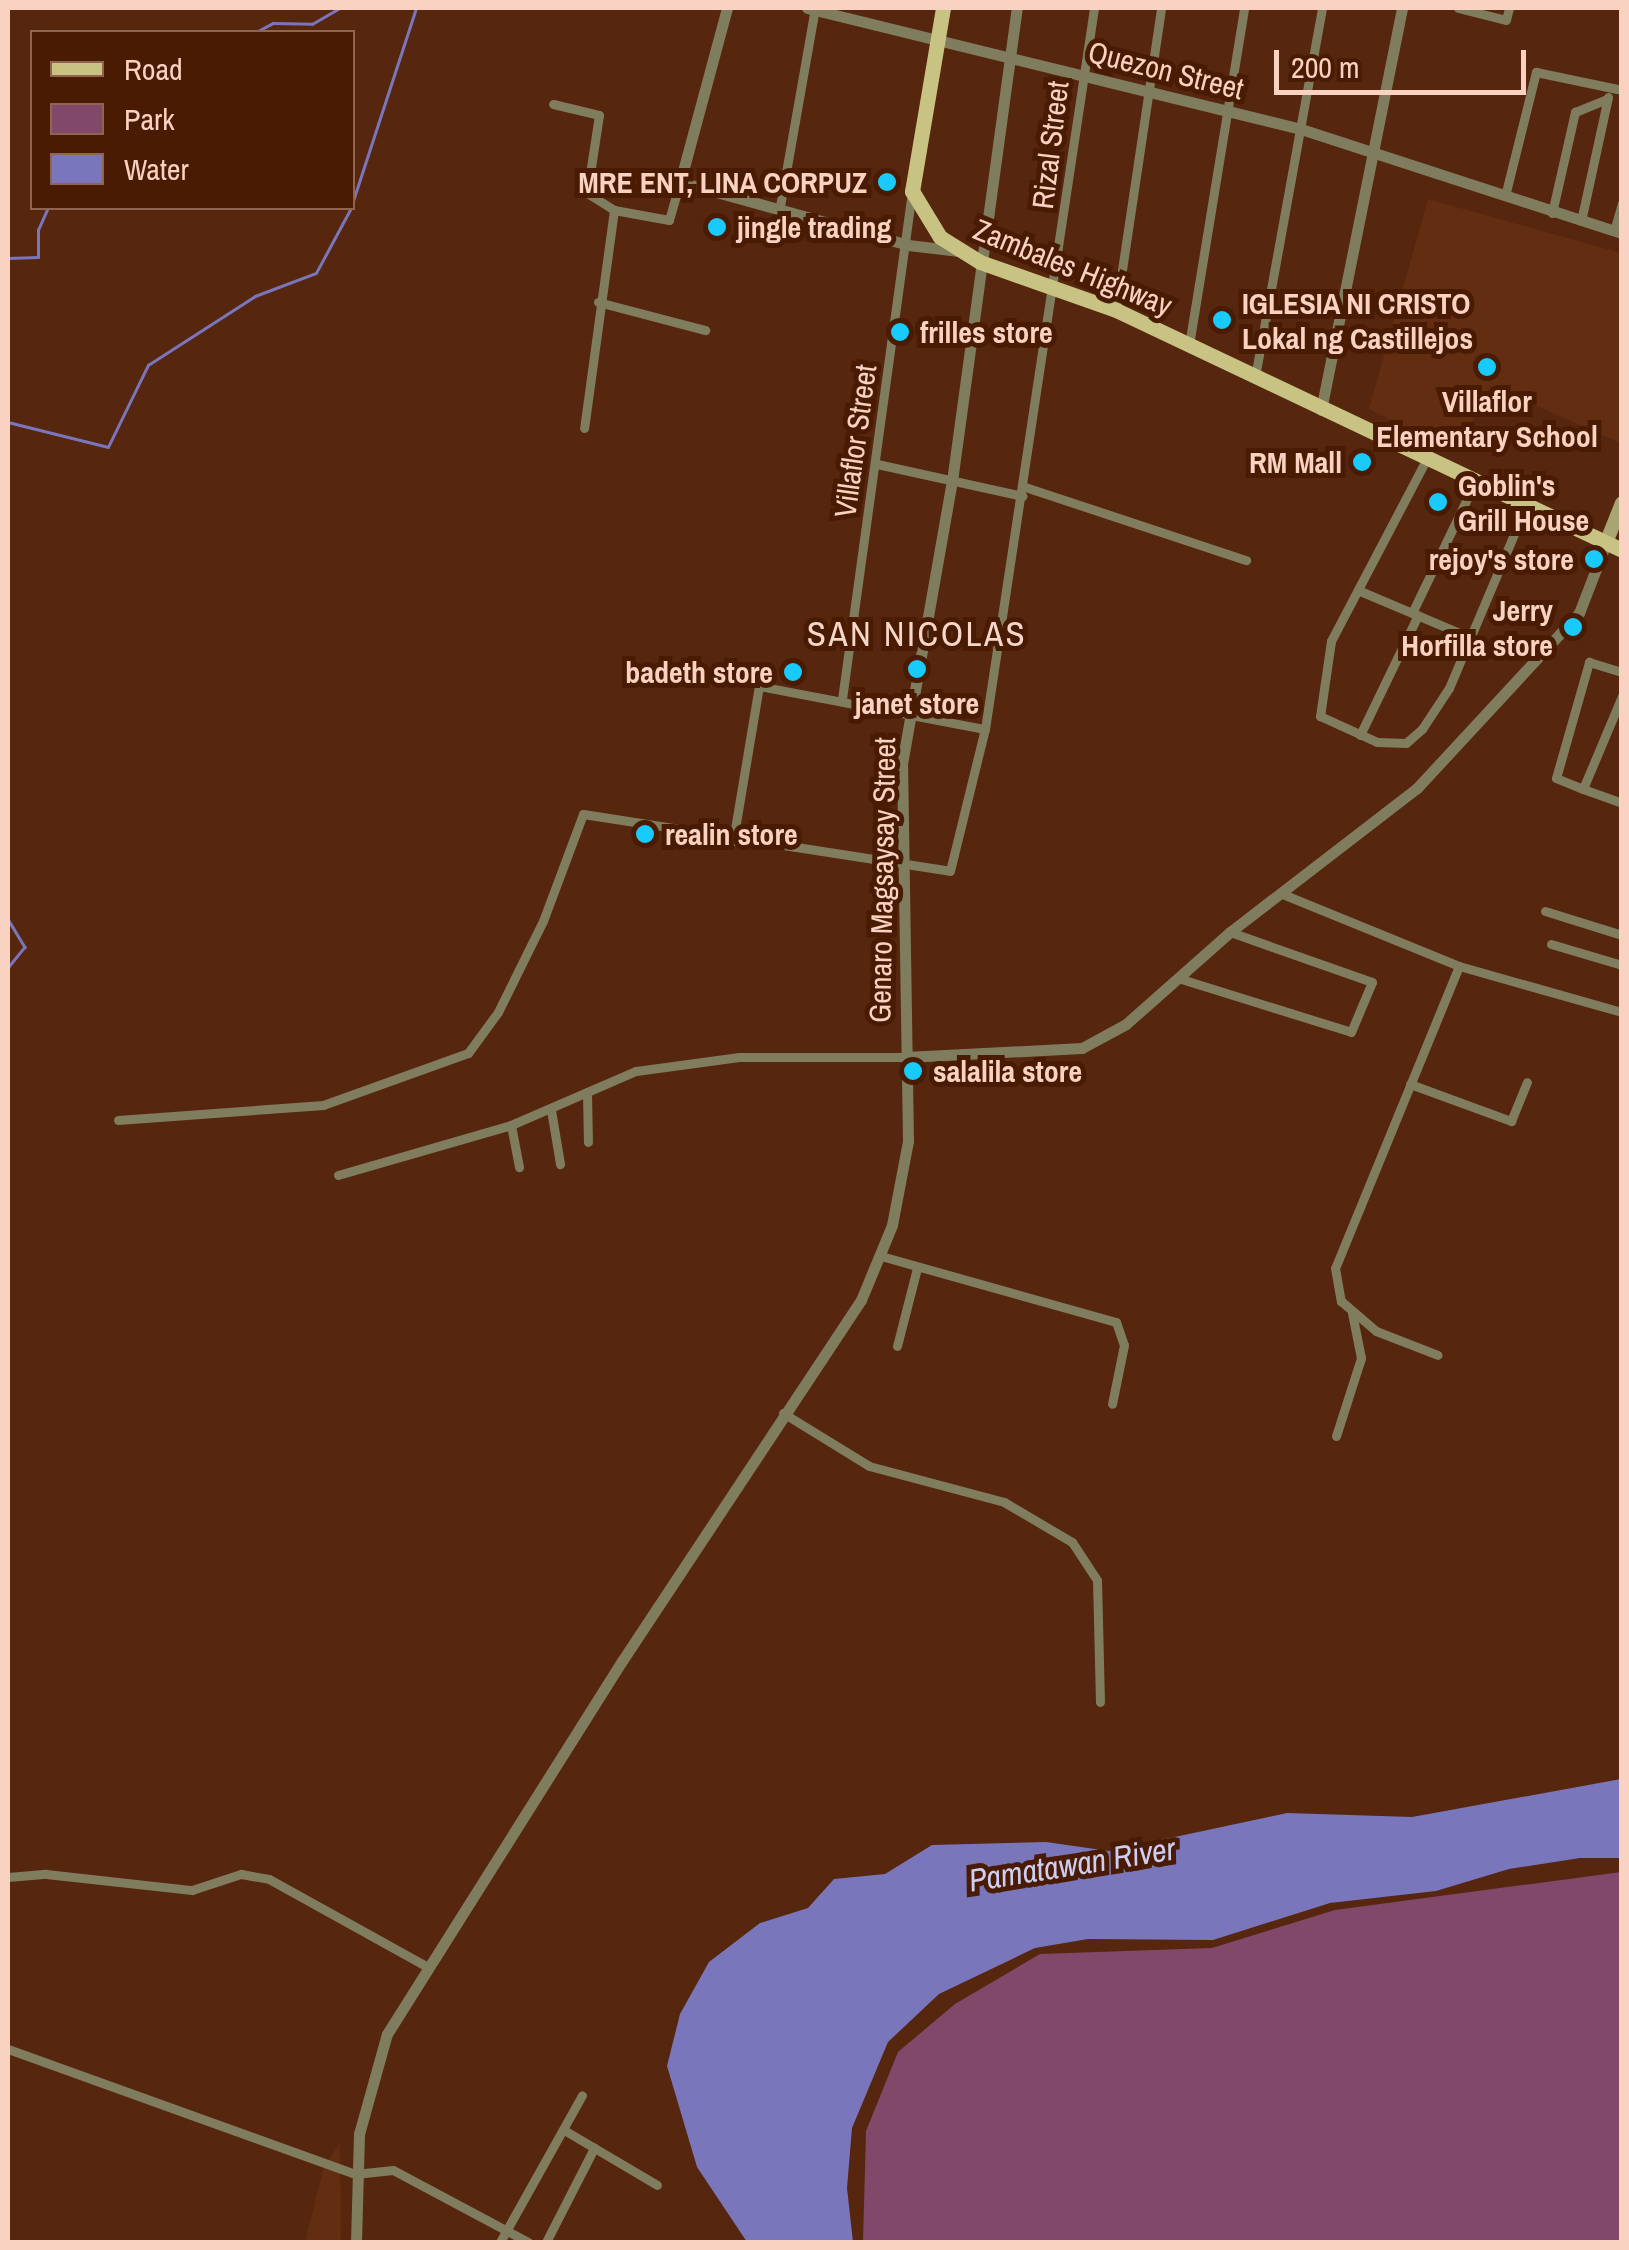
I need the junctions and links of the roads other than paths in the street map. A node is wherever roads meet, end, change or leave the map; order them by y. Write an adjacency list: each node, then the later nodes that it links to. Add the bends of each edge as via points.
1 (727, 8): 22 (street)
2 (812, 8): 12 (street, Quezon Street); 27 (street)
3 (943, 8): 12 (main road)
4 (1017, 8): 13 (street, Genaro Magsaysay Street)
5 (1094, 8): 14 (street, Rizal Street)
6 (1161, 8): 16 (street)
7 (1244, 8): 19 (street)
8 (1322, 8): 20 (street)
9 (1402, 8): 21 (street)
10 (1458, 8): 11 (street, via 1506,20)
11 (1509, 8)
12 (937, 40): 13 (street, Quezon Street); 23 (main road)
13 (1009, 56): 14 (street, Quezon Street); 33 (street, Genaro Magsaysay Street)
14 (1084, 76): 16 (street, Quezon Street); 34 (street, Rizal Street)
15 (1616, 89): 17 (street); 24 (street, via 1536,72)
16 (1148, 90): 19 (street, Quezon Street); 36 (street)
17 (1608, 99): 28 (street, via 1576,112); 29 (street)
18 (553, 104): 26 (street, via 599,115 587,193)
19 (1228, 111): 20 (street, Quezon Street); 38 (street)
20 (1301, 129): 21 (street, Quezon Street); 39 (street)
21 (1372, 150): 24 (street, Quezon Street); 40 (street)
22 (680, 182): 26 (street, via 669,220); 27 (street)
23 (912, 190): 31 (street, Villaflor Street); 32 (main road, Zambales Highway, via 923,217)
24 (1506, 192): 28 (street, Quezon Street)
25 (1622, 203): 30 (street)
26 (614, 210): 35 (street)
27 (780, 212): 31 (street)
28 (1552, 213): 29 (street, Quezon Street)
29 (1581, 221): 30 (street, Quezon Street)
30 (1618, 232)
31 (908, 245): 32 (street); 43 (street, Villaflor Street)
32 (959, 251): 33 (main road, Zambales Highway)
33 (980, 262): 34 (main road, Zambales Highway); 44 (street, Genaro Magsaysay Street)
34 (1056, 288): 36 (main road, Zambales Highway); 46 (street, Rizal Street)
35 (598, 302): 37 (street); 41 (street)
36 (1116, 310): 38 (main road, Zambales Highway)
37 (705, 330)
38 (1189, 345): 39 (main road, Zambales Highway)
39 (1254, 377): 40 (main road, Zambales Highway)
40 (1321, 410): 42 (main road, Zambales Highway)
41 (584, 428)
42 (1426, 460): 45 (main road, Zambales Highway); 51 (street)
43 (877, 464): 44 (street); 56 (street, Villaflor Street)
44 (952, 481): 46 (street); 57 (street, Genaro Magsaysay Street)
45 (1475, 482): 48 (main road, Zambales Highway); 52 (street)
46 (1024, 492): 50 (street); 58 (street, Rizal Street)
47 (1622, 503): 49 (main road)
48 (1526, 506): 49 (main road, Zambales Highway); 53 (street)
49 (1614, 546): 64 (street, via 1580,614 1417,788)
50 (1246, 560)
51 (1360, 591): 52 (street); 59 (street, via 1331,641 1318,696 1320,716)
52 (1415, 614): 53 (street); 59 (street)
53 (1469, 637): 59 (street, via 1449,688 1422,729 1406,743)
54 (1622, 672): 60 (street, via 1589,662 1556,778)
55 (1622, 696): 60 (street)
56 (842, 699): 57 (street); 62 (street, via 759,686)
57 (911, 712): 58 (street); 63 (street, Genaro Magsaysay Street, via 902,764)
58 (985, 729): 63 (street, Rizal Street, via 950,871)
59 (1360, 734)
60 (1583, 789): 61 (street)
61 (1622, 803)
62 (733, 841): 63 (street); 78 (street, via 583,814 544,921 498,1012 468,1053 323,1105)
63 (902, 864): 73 (street, Genaro Magsaysay Street)
64 (1280, 893): 66 (street); 70 (street)
65 (1545, 911): 67 (street)
66 (1230, 932): 71 (street); 71 (street, via 1372,982 1350,1032)
67 (1622, 934)
68 (1551, 944): 69 (street)
69 (1622, 965)
70 (1459, 966): 72 (street); 75 (street)
71 (1178, 978): 73 (street, via 1126,1024 1082,1048)
72 (1622, 1012)
73 (906, 1057): 76 (street, via 739,1057 636,1071); 84 (street, Genaro Magsaysay Street, via 908,1141)
74 (1528, 1082): 75 (street, via 1511,1121)
75 (1410, 1084): 86 (street, via 1335,1268 1335,1293)
76 (586, 1092): 77 (street); 80 (street)
77 (551, 1110): 79 (street); 81 (street)
78 (118, 1120)
79 (511, 1125): 82 (street); 83 (street)
80 (588, 1142)
81 (560, 1164)
82 (519, 1167)
83 (338, 1176)
84 (881, 1256): 85 (street); 90 (street, Genaro Magsaysay Street, via 861,1300)
85 (917, 1268): 87 (street); 89 (street, via 1116,1322 1124,1346)
86 (1352, 1310): 88 (street, via 1376,1330); 91 (street, via 1361,1358)
87 (897, 1346)
88 (1438, 1354)
89 (1112, 1404)
90 (784, 1413): 92 (street, via 869,1466 1004,1502 1072,1542 1097,1580); 94 (street, Genaro Magsaysay Street)
91 (1336, 1436)
92 (1100, 1702)
93 (8, 1877): 94 (street, via 46,1874 192,1890 241,1874 269,1878)
94 (428, 1968): 99 (street, Genaro Magsaysay Street, via 377,2056)
95 (8, 2049): 99 (street)
96 (582, 2096): 97 (street)
97 (564, 2130): 98 (street); 101 (street)
98 (594, 2148): 100 (street); 105 (street)
99 (355, 2174): 101 (street, via 393,2170); 102 (street, Genaro Magsaysay Street)
100 (657, 2184)
101 (506, 2231): 103 (street); 104 (street)
102 (356, 2242)
103 (500, 2242)
104 (528, 2242)
105 (546, 2242)

